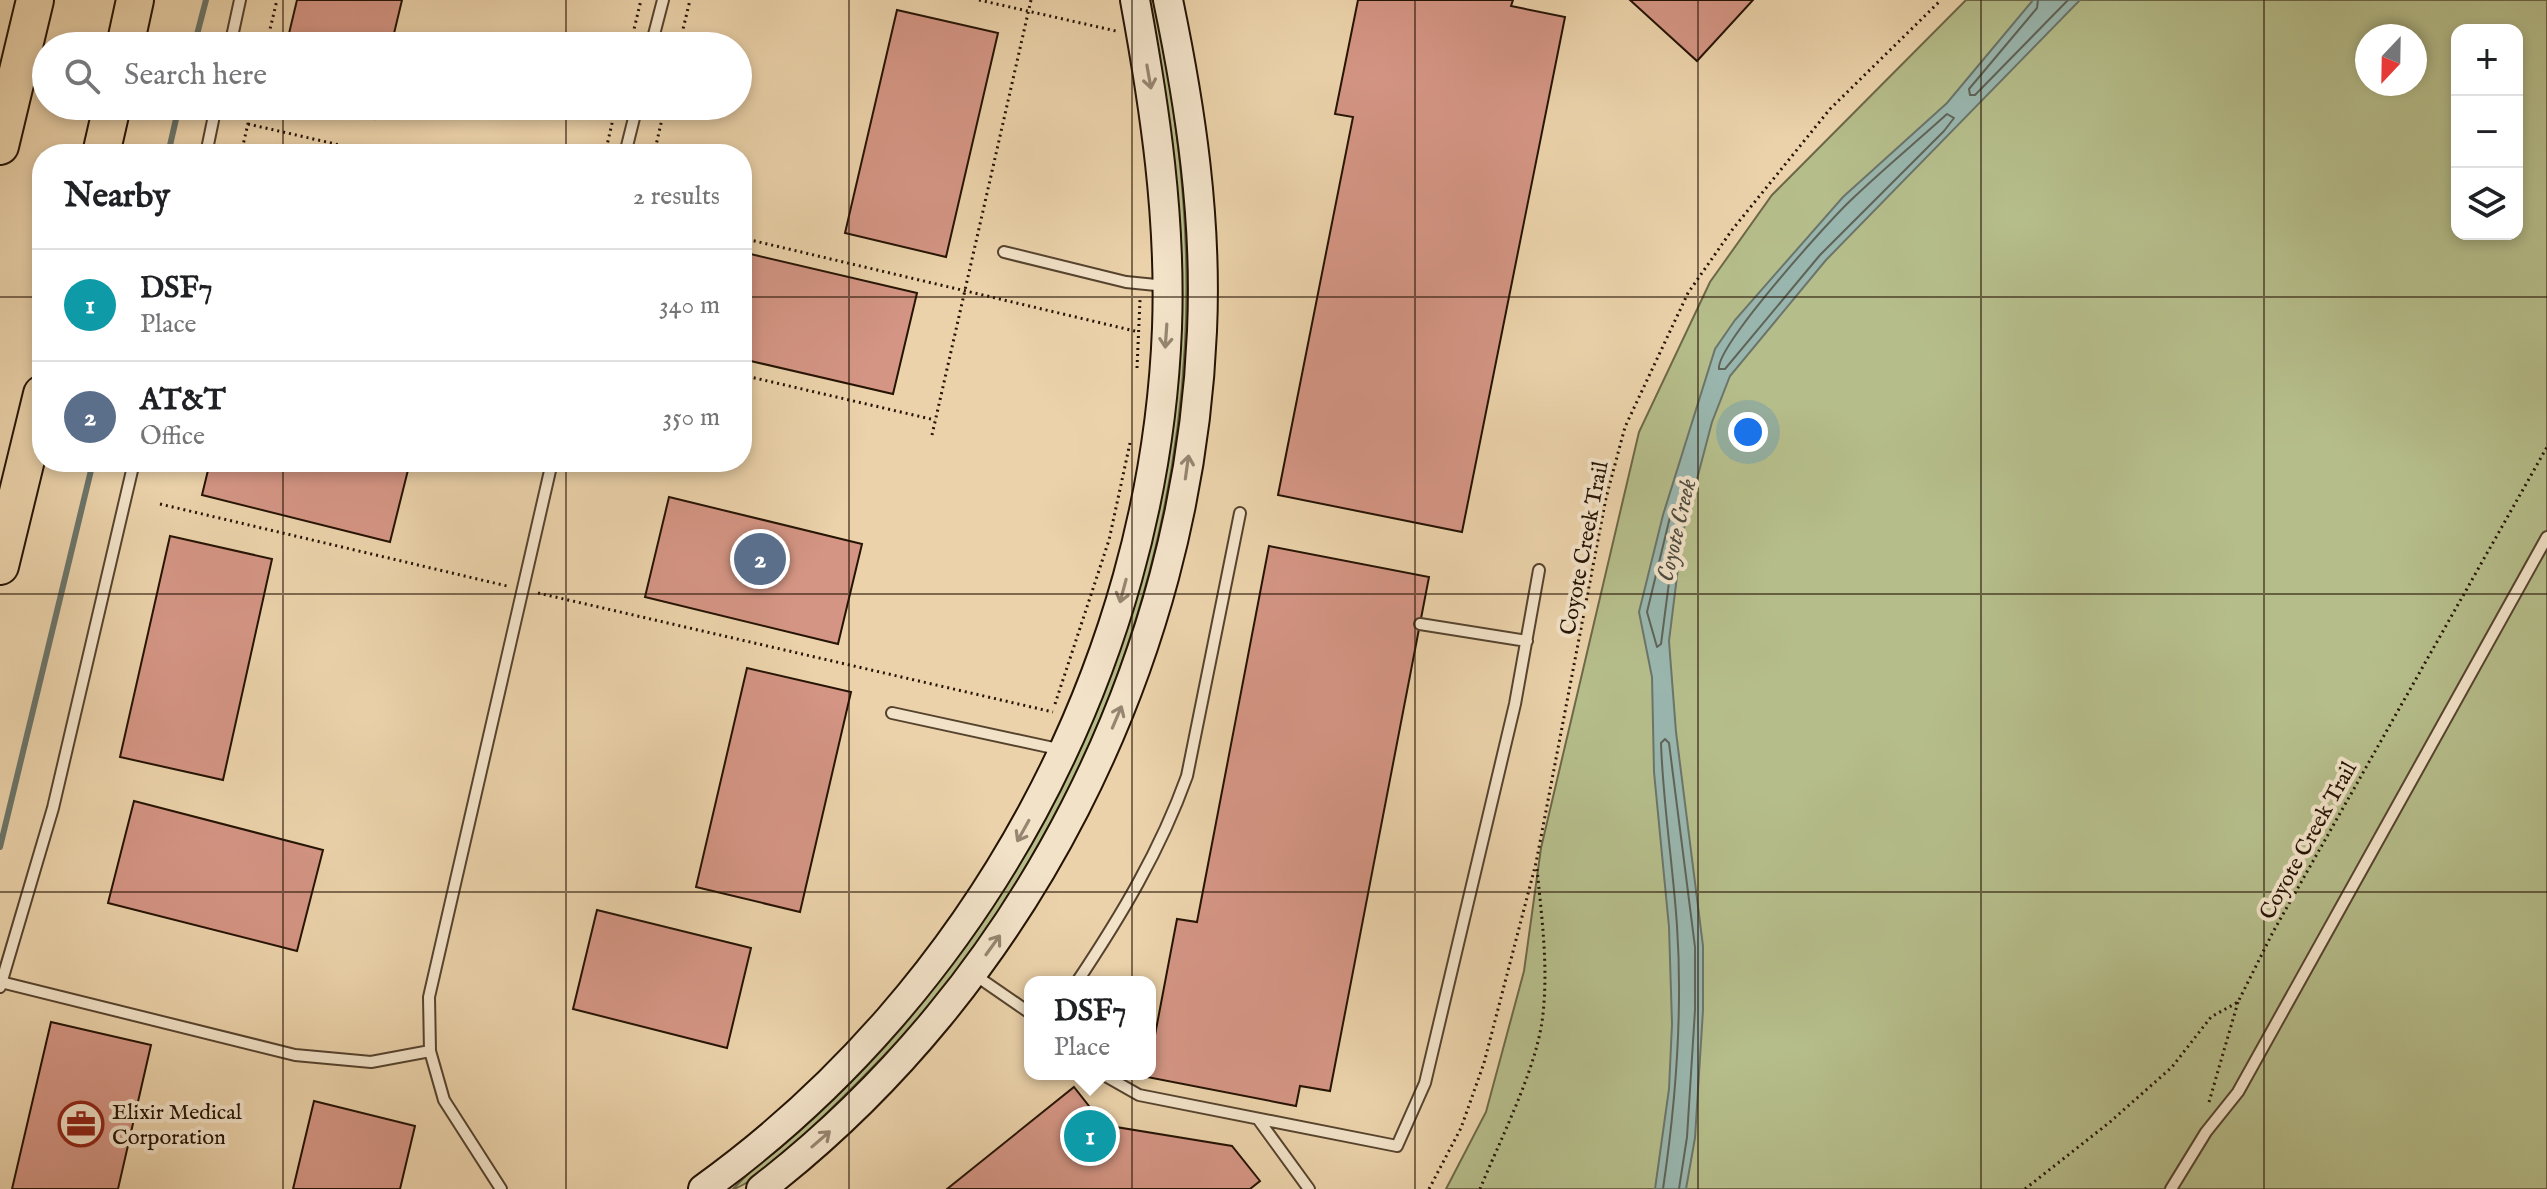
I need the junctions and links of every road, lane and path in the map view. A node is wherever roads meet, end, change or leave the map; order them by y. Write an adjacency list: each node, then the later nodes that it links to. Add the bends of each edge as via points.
1 (35, 0): 31 (highway)
2 (42, 0): 15 (highway)
3 (135, 0): 16 (highway)
4 (240, 0): 17 (lane)
5 (277, 0): 18 (path)
6 (641, 0): 19 (path)
7 (663, 0): 20 (lane)
8 (690, 0): 21 (path)
9 (979, 0): 14 (path)
10 (1031, 0): 14 (path)
11 (1135, 0): 23 (main road)
12 (1168, 0): 65 (main road, one-way to 12, via 1037,877 1099,759 1150,627 1181,503 1196,406 1203,254 1188,98)
13 (1941, 0): 64 (path, Coyote Creek Trail, via 1830,109 1780,168 1688,293 1657,356 1625,427 1606,498)
14 (1030, 12): 23 (path); 42 (path)
15 (33, 32)
16 (128, 32)
17 (233, 32)
18 (269, 32)
19 (633, 32)
20 (655, 32)
21 (682, 32)
22 (32, 34): 31 (highway)
23 (1142, 37): 41 (main road, one-way to 41, via 1163,177)
24 (109, 120): 32 (highway)
25 (213, 120): 33 (lane)
26 (249, 120): 30 (path)
27 (613, 120): 36 (path)
28 (634, 120): 37 (lane)
29 (662, 120): 38 (path)
30 (248, 124): 34 (path); 35 (path)
31 (3, 132)
32 (103, 144)
33 (208, 144)
34 (243, 144)
35 (335, 144)
36 (607, 144)
37 (628, 144)
38 (656, 144)
39 (752, 240): 42 (path)
40 (1004, 252): 41 (lane)
41 (1154, 285): 43 (path); 63 (main road, one-way to 63, via 1161,402 1142,516 1116,617)
42 (965, 290): 43 (path); 46 (path)
43 (1140, 332): 45 (path)
44 (752, 377): 46 (path)
45 (1137, 380)
46 (935, 420): 48 (path)
47 (32, 435): 56 (highway)
48 (932, 435)
49 (1131, 441): 61 (path, via 1109,540)
50 (2547, 447): 68 (path, Coyote Creek Trail)
51 (132, 472): 67 (lane, via 53,808)
52 (550, 472): 58 (lane)
53 (160, 504): 58 (path)
54 (1240, 513): 66 (lane, via 1187,776 1129,903)
55 (2547, 537): 73 (lane, via 2238,1092)
56 (0, 566)
57 (1539, 570): 60 (lane)
58 (523, 589): 61 (path); 70 (lane, via 429,997)
59 (1420, 624): 60 (lane)
60 (1527, 641): 72 (lane, via 1425,1083 1397,1146)
61 (1053, 712): 63 (path)
62 (892, 713): 63 (lane)
63 (1052, 748): 75 (main road, one-way to 75, via 1007,858 924,977 806,1105)
64 (1536, 863): 78 (path, Coyote Creek Trail, via 1484,1063 1461,1128); 79 (path, via 1546,962 1541,1025)
65 (972, 973): 69 (lane); 76 (main road, one-way to 65, via 875,1087)
66 (1081, 976)
67 (1, 984): 70 (lane, via 295,1055 371,1062)
68 (2238, 1002): 73 (path, via 2208,1107); 80 (path, Coyote Creek Trail, via 2211,1017 2172,1067)
69 (1024, 1009)
70 (430, 1051): 74 (lane, via 444,1100)
71 (1113, 1080): 72 (lane, via 1139,1095)
72 (1258, 1119): 77 (lane)
73 (2206, 1132): 81 (lane)
74 (501, 1189)
75 (703, 1189)
76 (761, 1189)
77 (1309, 1189)
78 (1429, 1189)
79 (1480, 1189)
80 (2025, 1189)
81 (2171, 1189)

